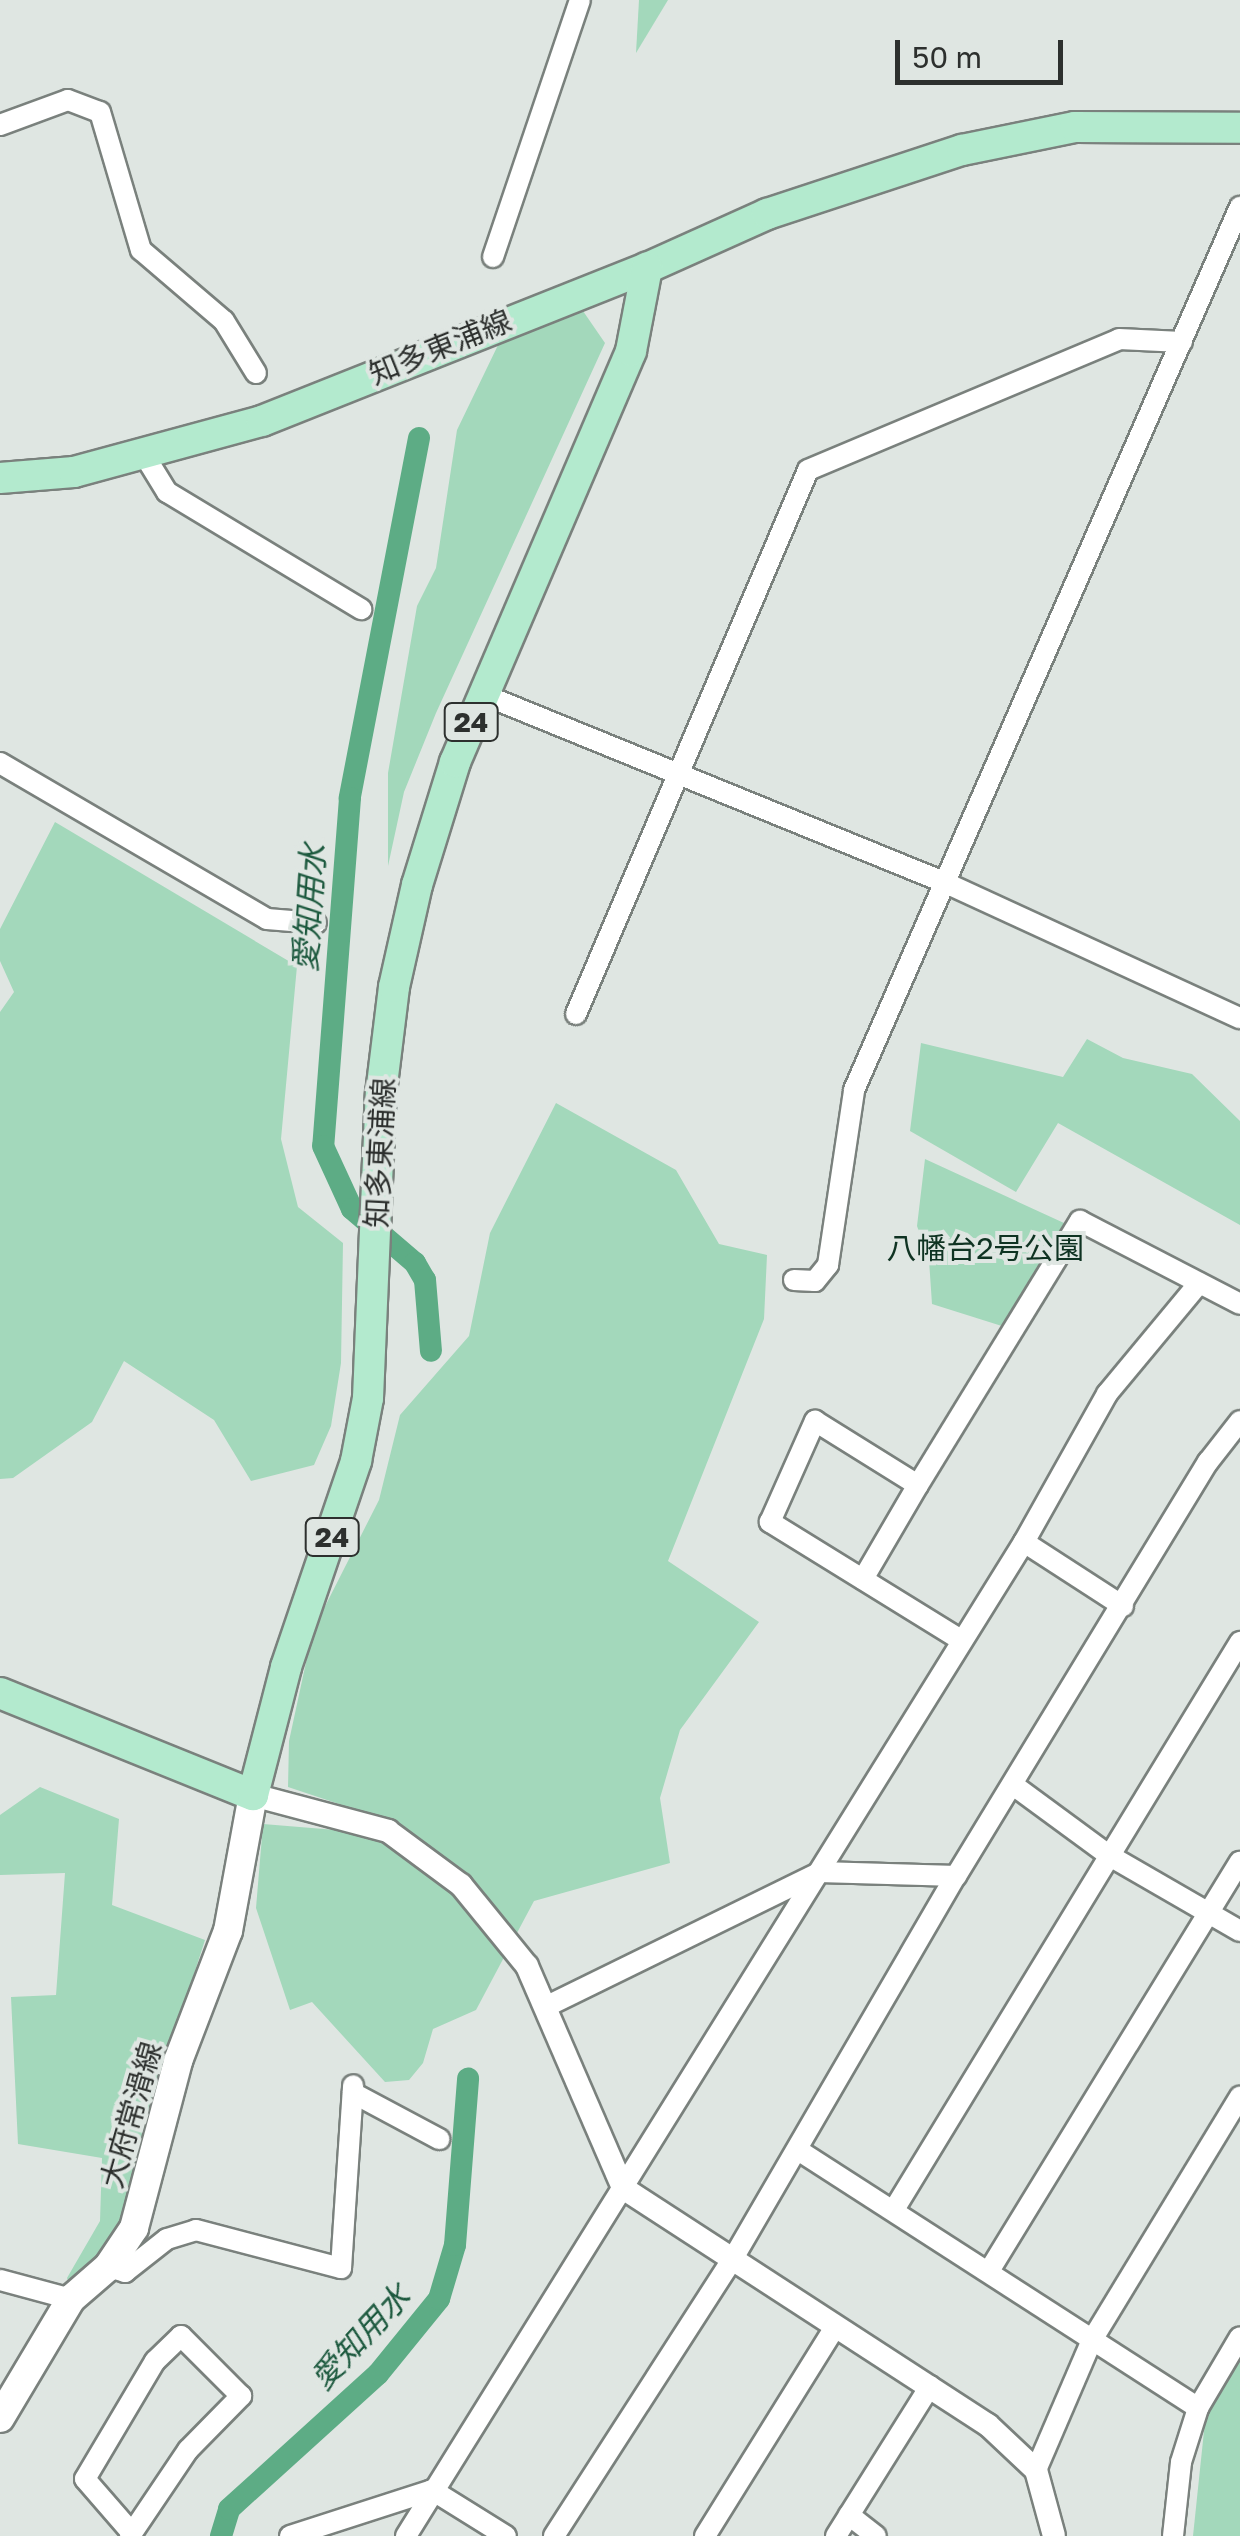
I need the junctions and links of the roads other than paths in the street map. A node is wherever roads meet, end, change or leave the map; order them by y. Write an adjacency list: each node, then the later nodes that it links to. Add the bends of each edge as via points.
1 (580, 0): 5 (street)
2 (0, 125): 8 (street, via 68,100 100,112 141,250 224,321)
3 (1240, 128): 6 (main road, 知多東浦線, via 1075,128 962,150 767,214)
4 (1240, 207): 7 (street)
5 (493, 257)
6 (647, 268): 9 (main road, 知多東浦線, via 262,421); 12 (main road, 知多東浦線 / 24, via 631,351)
7 (1182, 342): 14 (street, via 1119,339 808,470); 15 (street)
8 (256, 373)
9 (143, 453): 10 (main road, 知多東浦線, via 74,472); 11 (street, via 167,492)
10 (0, 478)
11 (361, 608)
12 (482, 694): 14 (street); 31 (main road, 知多東浦線 / 24, via 436,814 394,986 376,1198 375,1348 356,1461 286,1666)
13 (0, 763): 16 (street, via 267,920)
14 (679, 776): 15 (street); 17 (street)
15 (946, 883): 18 (street); 19 (street, via 854,1090 828,1265 815,1282)
16 (316, 923)
17 (576, 1014)
18 (1240, 1018)
19 (794, 1280)
20 (1199, 1284): 21 (street); 23 (street, via 1080,1221); 24 (street, via 1106,1394)
21 (1240, 1304)
22 (1236, 1431): 26 (street)
23 (918, 1485): 25 (street); 25 (street, via 816,1421 770,1522)
24 (1024, 1542): 26 (street); 27 (street)
25 (863, 1579): 27 (street)
26 (1122, 1606): 30 (street)
27 (961, 1640): 34 (street)
28 (1240, 1642): 32 (street)
29 (0, 1694): 31 (main road)
30 (1016, 1787): 32 (street); 35 (street)
31 (252, 1794): 38 (street, via 375,1826 428,1858 492,1915); 45 (main road, 大府常滑線, via 228,1931 178,2062 134,2228)
32 (1110, 1856): 36 (street); 43 (street)
33 (1240, 1862): 36 (street)
34 (820, 1872): 35 (street); 38 (street); 42 (street)
35 (956, 1876): 41 (street)
36 (1210, 1912): 37 (street); 46 (street)
37 (1240, 1931)
38 (545, 2006): 42 (street)
39 (1240, 2097): 51 (street)
40 (439, 2139): 45 (street, via 353,2089 341,2268 196,2230 167,2239 125,2272)
41 (798, 2150): 43 (street); 44 (street)
42 (623, 2188): 44 (street); 56 (street)
43 (895, 2208): 46 (street)
44 (735, 2255): 49 (street); 62 (street)
45 (108, 2267): 48 (main road, 大府常滑線)
46 (989, 2270): 51 (street)
47 (0, 2280): 48 (street)
48 (71, 2299): 54 (main road, 大府常滑線)
49 (835, 2327): 52 (street); 63 (street)
50 (1240, 2337): 53 (street)
51 (1092, 2340): 53 (street); 55 (street)
52 (930, 2386): 55 (street, via 988,2425); 57 (street)
53 (1198, 2408): 67 (street, via 1181,2462)
54 (0, 2418)
55 (1036, 2470): 66 (street)
56 (432, 2490): 59 (street); 60 (street); 61 (street)
57 (850, 2515): 64 (street); 65 (street)
58 (131, 2535): 58 (street, via 188,2450 241,2396 181,2336 155,2361 86,2478)
59 (290, 2536)
60 (406, 2536)
61 (506, 2536)
62 (554, 2536)
63 (705, 2536)
64 (836, 2536)
65 (876, 2536)
66 (1054, 2536)
67 (1174, 2536)

